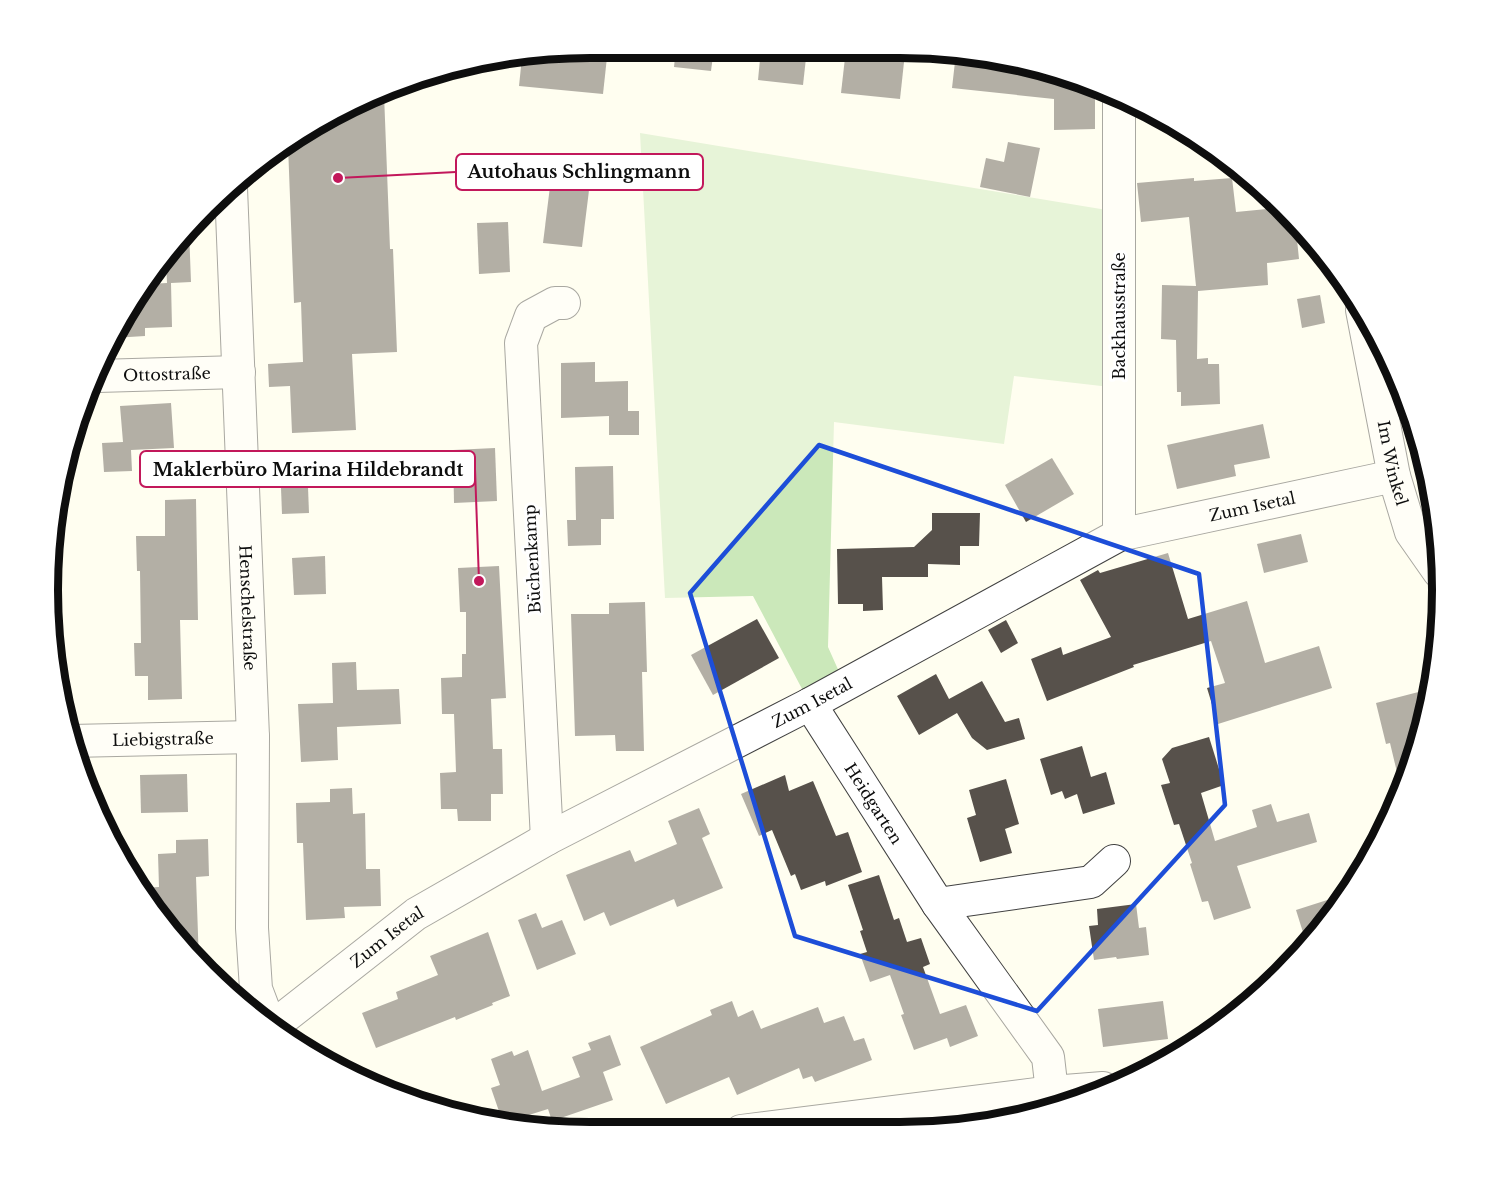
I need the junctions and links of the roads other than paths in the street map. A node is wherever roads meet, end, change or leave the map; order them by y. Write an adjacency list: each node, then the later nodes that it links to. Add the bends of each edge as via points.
1 (1119, 106): 8 (street, Backhausstraße)
2 (231, 198): 5 (street, Henschelstraße)
3 (564, 303): 13 (street, Büchenkamp, via 555,303 531,316 521,343)
4 (1367, 338): 7 (street, Im Winkel)
5 (239, 372): 6 (street, Ottostraße); 11 (street, Henschelstraße)
6 (104, 376)
7 (1394, 476): 8 (street, Zum Isetal); 9 (street, Im Winkel, via 1411,532)
8 (1119, 535): 10 (street, Zum Isetal)
9 (1430, 560)
10 (810, 704): 13 (street, Zum Isetal); 15 (street, Heidgarten)
11 (253, 737): 12 (street, Liebigstraße); 16 (street, Henschelstraße, via 252,928 256,989)
12 (81, 741)
13 (547, 839): 17 (street, Zum Isetal, via 416,914)
14 (1114, 861): 15 (street, via 1091,882)
15 (938, 904): 19 (street, Heidgarten, via 1048,1057)
16 (265, 1011)
17 (279, 1021)
18 (1080, 1090): 19 (street)
19 (1052, 1092): 20 (street)
20 (813, 1122)

